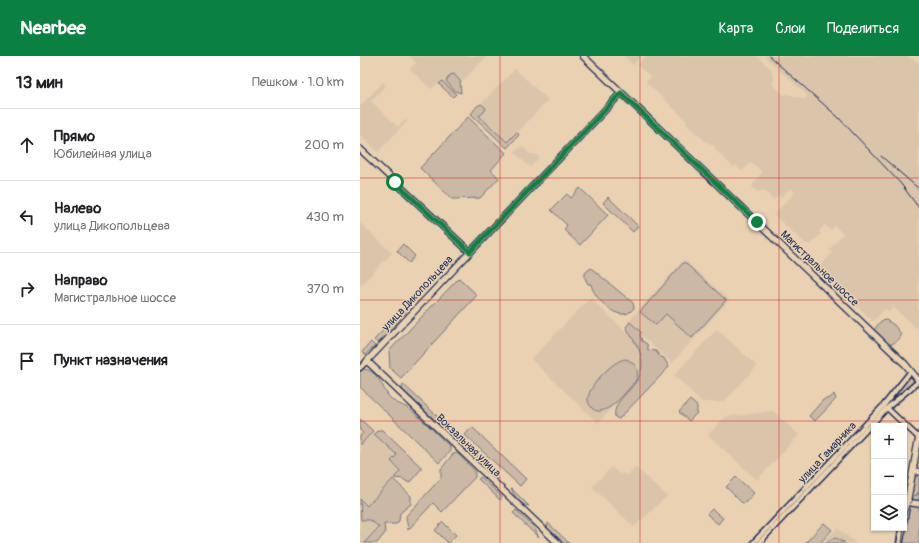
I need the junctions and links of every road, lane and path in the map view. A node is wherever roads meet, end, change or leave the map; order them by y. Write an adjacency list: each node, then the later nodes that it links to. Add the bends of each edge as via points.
1 (583, 56): 2 (main road, Магистральное шоссе)
2 (621, 93): 4 (main road, улица Дикопольцева); 7 (main road, Магистральное шоссе)
3 (360, 149): 4 (main road)
4 (470, 252): 5 (main road, улица Дикопольцева)
5 (367, 361): 6 (street, улица Дикопольцева); 18 (main road, Вокзальная улица)
6 (360, 368)
7 (912, 371): 8 (main road, Магистральное шоссе); 9 (street, улица Гамарника)
8 (919, 381): 10 (street, улица Гамарника)
9 (899, 386): 10 (street, via 905,388); 19 (street, улица Гамарника)
10 (905, 393): 11 (street, улица Гамарника)
11 (887, 408): 12 (street); 20 (street, улица Гамарника)
12 (919, 437): 13 (main road)
13 (913, 470): 14 (main road); 15 (main road)
14 (919, 472)
15 (907, 502): 16 (main road)
16 (919, 504)
17 (902, 531): 21 (main road)
18 (558, 543)
19 (753, 543)
20 (759, 543)
21 (900, 543)

